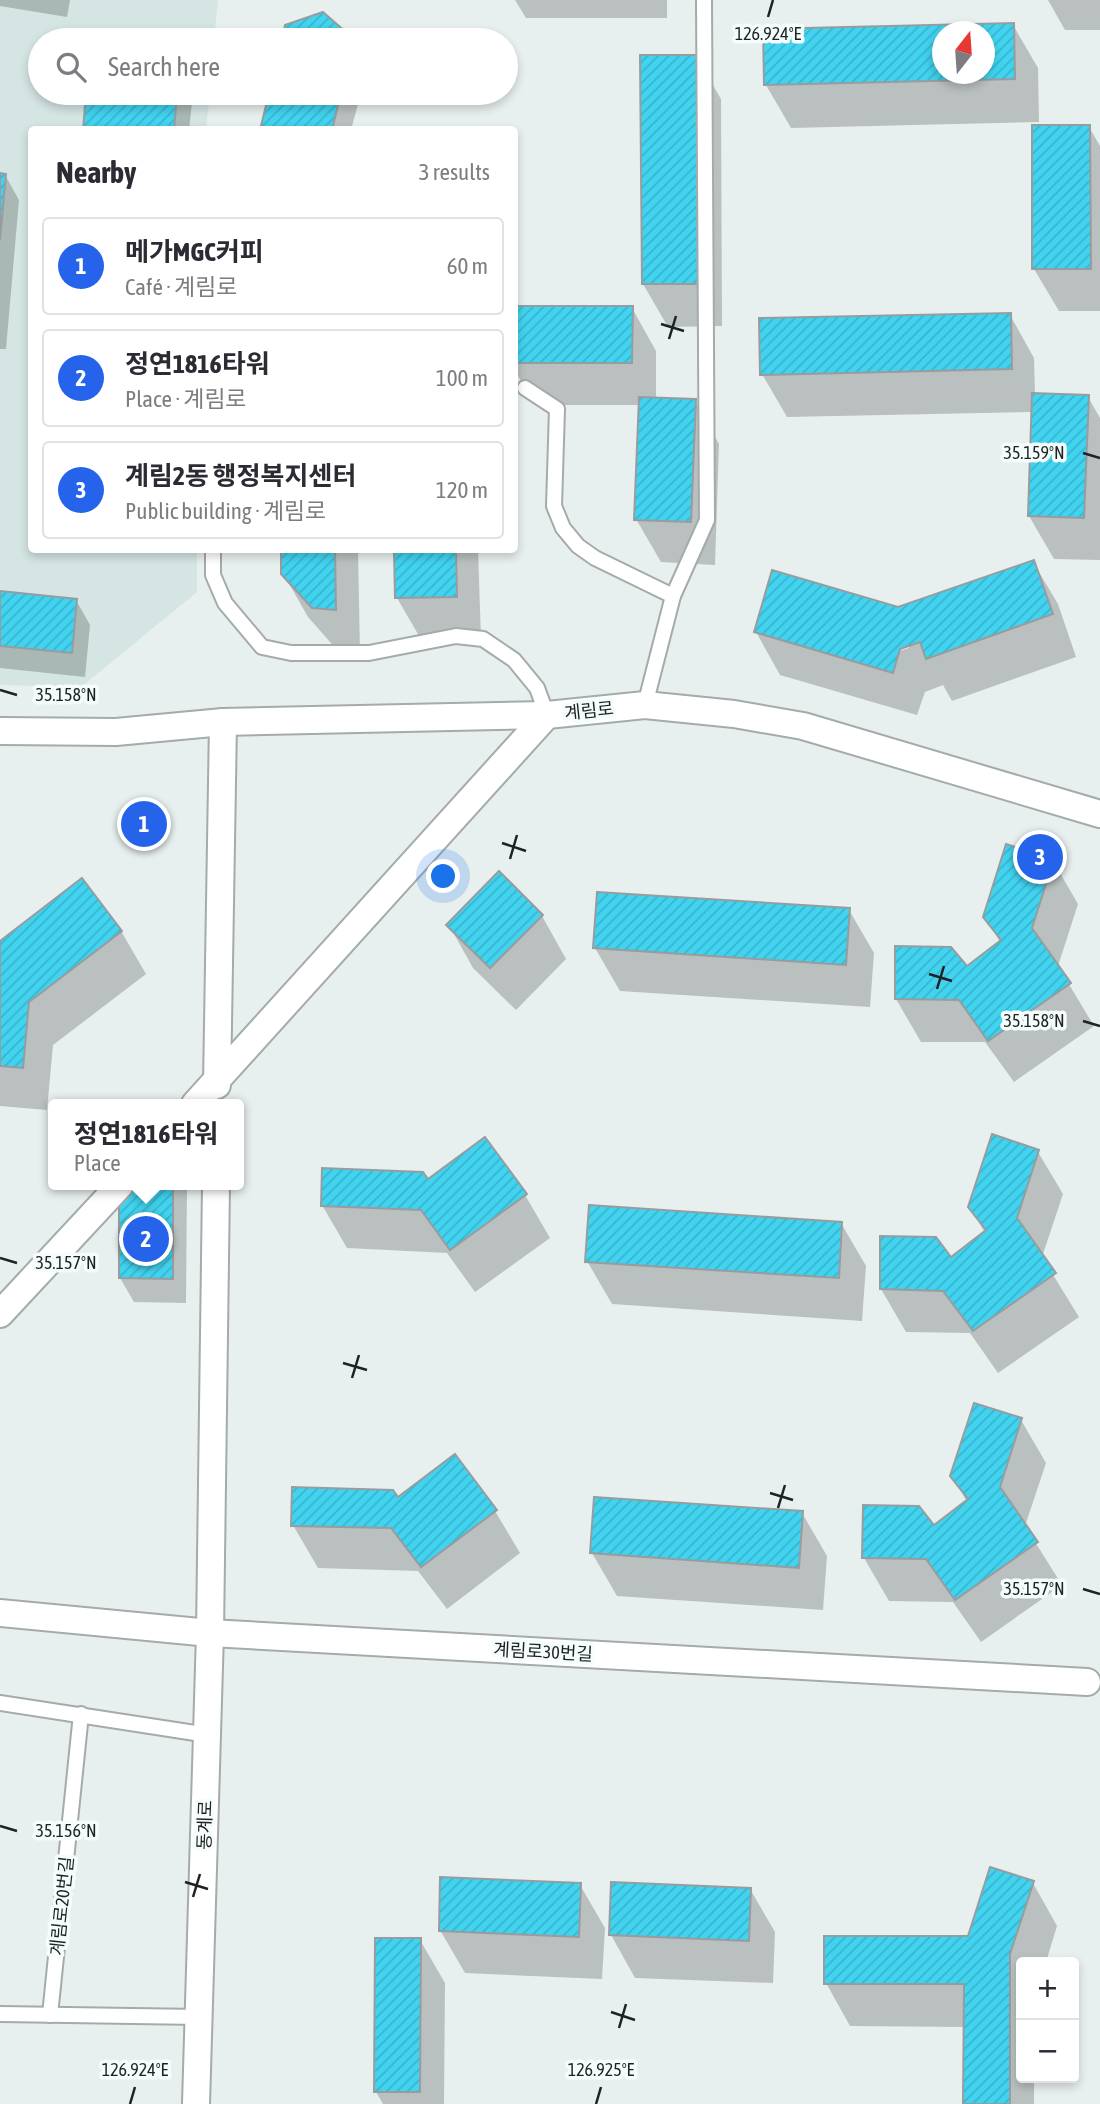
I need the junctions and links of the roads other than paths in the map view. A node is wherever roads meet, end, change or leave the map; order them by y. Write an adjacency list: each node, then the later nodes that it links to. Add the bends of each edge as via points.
1 (704, 0): 4 (lane, via 707,520)
2 (525, 388): 4 (lane, via 557,409 554,506 563,528 595,558)
3 (213, 553): 6 (lane, via 213,575 225,603 262,648 291,653 369,653 456,636 483,639 514,660 537,688)
4 (673, 596): 5 (lane)
5 (645, 705): 6 (street, 계림로); 9 (street, 계림로, via 803,726)
6 (547, 715): 7 (street); 10 (street, 계림로)
7 (223, 722): 8 (street, via 116,732); 10 (street)
8 (0, 731)
9 (1100, 814)
10 (217, 1092)
11 (115, 1190): 13 (street)
12 (216, 1190): 15 (street, 동계로)
13 (0, 1314)
14 (0, 1613): 15 (street, 계림로30번길)
15 (210, 1633): 16 (street, 계림로30번길); 19 (street, 동계로)
16 (1087, 1682)
17 (0, 1703): 18 (lane)
18 (81, 1714): 19 (lane); 21 (lane, 계림로20번길)
19 (208, 1735): 22 (street, 동계로)
20 (0, 2014): 21 (lane)
21 (50, 2015): 22 (lane)
22 (200, 2017): 23 (street, 동계로)
23 (196, 2104)

